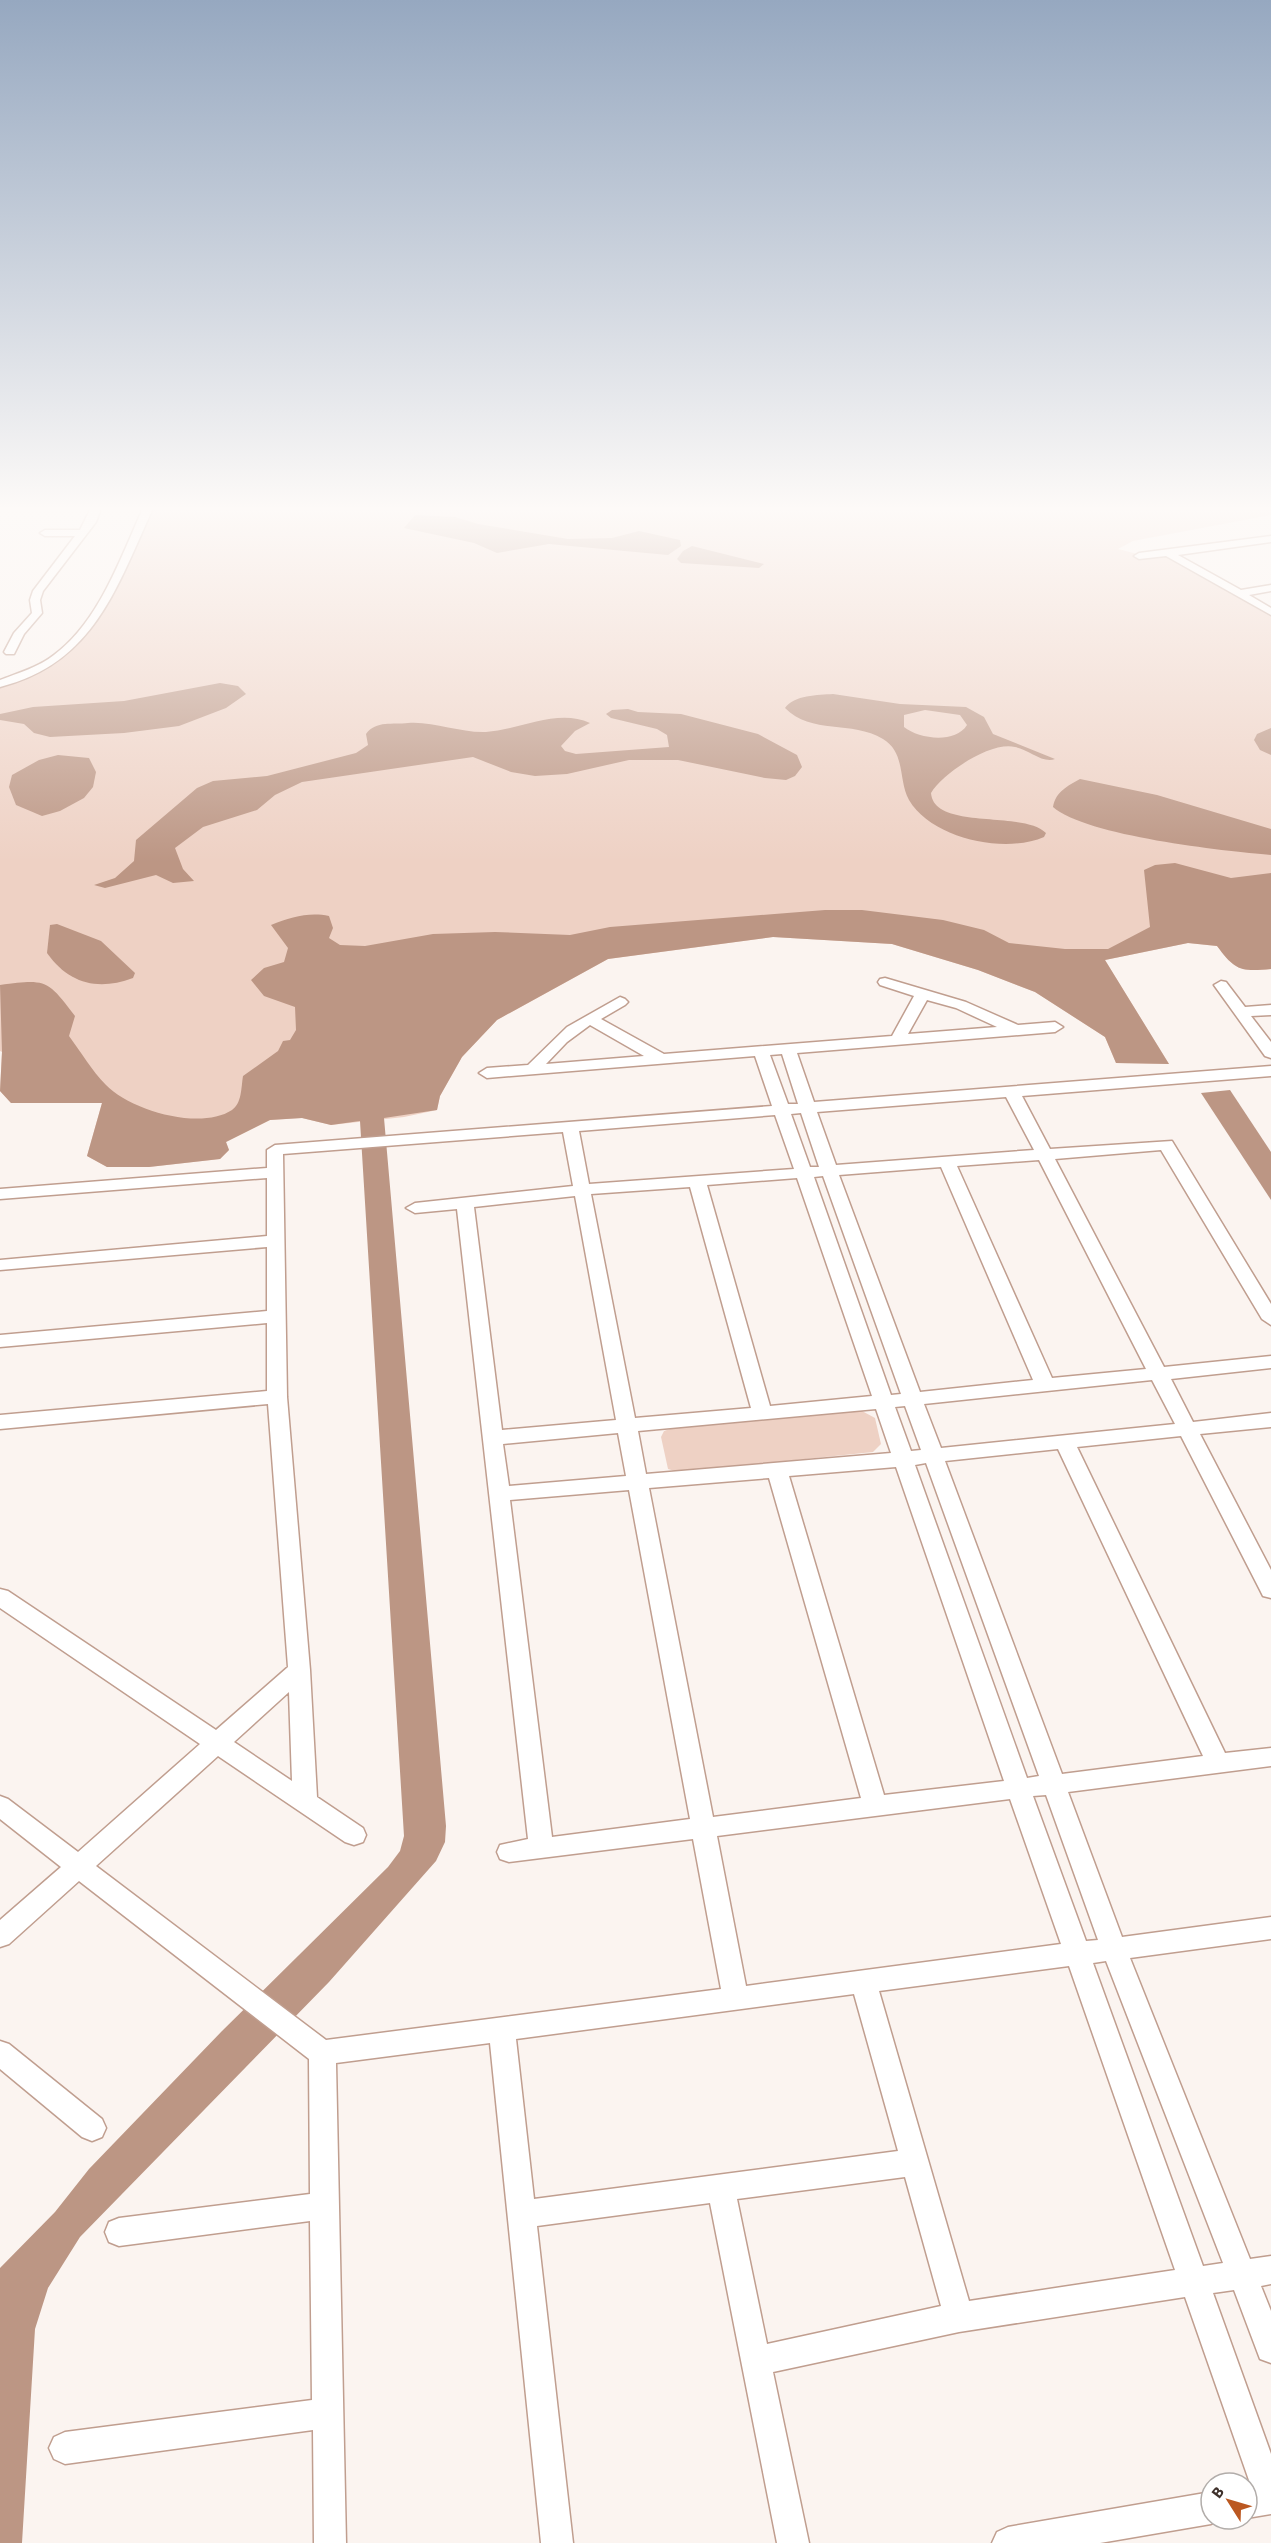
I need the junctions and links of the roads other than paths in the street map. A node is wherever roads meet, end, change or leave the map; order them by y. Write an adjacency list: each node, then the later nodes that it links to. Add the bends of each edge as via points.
1 (27, 625): 3 (street)
2 (86, 625): 4 (street, via 73,644 44,666)
3 (10, 652)
4 (0, 684)
5 (885, 982): 7 (street)
6 (1221, 985): 10 (street)
7 (924, 992): 13 (street); 14 (street)
8 (620, 1002): 11 (street)
9 (1271, 1010): 10 (street)
10 (1241, 1012): 17 (street)
11 (590, 1019): 18 (street); 19 (street, via 555,1044)
12 (1055, 1028): 13 (street)
13 (1017, 1030): 14 (street)
14 (897, 1040): 15 (street)
15 (788, 1049): 16 (street); 23 (street)
16 (760, 1051): 18 (street); 24 (street)
17 (1271, 1053)
18 (661, 1059): 19 (street)
19 (533, 1069): 21 (street)
20 (1271, 1071): 22 (street)
21 (487, 1073)
22 (1012, 1092): 23 (street); 26 (street)
23 (808, 1108): 24 (street); 28 (street)
24 (779, 1110): 25 (street); 30 (street)
25 (570, 1127): 29 (street, via 275,1150); 32 (street)
26 (1043, 1153): 27 (street); 39 (street, via 1166,1145); 42 (street)
27 (946, 1160): 28 (street); 43 (street)
28 (829, 1170): 30 (street); 45 (street)
29 (275, 1172): 33 (street); 36 (street)
30 (802, 1173): 31 (street); 46 (street)
31 (697, 1181): 32 (street); 47 (street)
32 (581, 1190): 34 (street); 50 (street)
33 (0, 1194)
34 (465, 1202): 35 (street); 52 (street)
35 (415, 1208)
36 (276, 1241): 37 (street); 38 (street)
37 (0, 1265)
38 (277, 1316): 40 (street); 44 (street)
39 (1271, 1318)
40 (0, 1341)
41 (1271, 1362): 42 (street)
42 (1158, 1374): 43 (street); 51 (street)
43 (1045, 1385): 45 (street)
44 (277, 1397): 49 (street); 61 (street)
45 (914, 1399): 46 (street); 54 (street)
46 (882, 1402): 47 (street); 55 (street)
47 (762, 1413): 50 (street)
48 (1271, 1420): 51 (street)
49 (0, 1422)
50 (626, 1425): 52 (street); 57 (street)
51 (1187, 1429): 53 (street); 59 (street)
52 (493, 1438): 58 (street)
53 (1065, 1442): 54 (street); 64 (street)
54 (934, 1456): 55 (street); 65 (street)
55 (903, 1459): 56 (street); 66 (street)
56 (777, 1470): 57 (street); 68 (street)
57 (637, 1482): 58 (street); 70 (street)
58 (499, 1494): 72 (street)
59 (1271, 1590)
60 (3, 1603): 62 (street)
61 (299, 1670): 62 (street); 67 (street)
62 (217, 1743): 67 (street); 74 (street)
63 (1271, 1757): 64 (street)
64 (1218, 1763): 65 (street)
65 (1054, 1782): 66 (street); 77 (street)
66 (1018, 1787): 68 (street); 78 (street)
67 (305, 1802): 71 (street)
68 (875, 1805): 70 (street)
69 (0, 1806): 74 (street)
70 (703, 1827): 72 (street); 80 (street)
71 (354, 1835)
72 (541, 1848): 73 (street)
73 (510, 1852)
74 (78, 1866): 76 (street); 82 (street)
75 (1271, 1928): 77 (street)
76 (0, 1936)
77 (1114, 1948): 78 (street); 90 (street)
78 (1077, 1954): 79 (street); 91 (street)
79 (863, 1982): 80 (street); 85 (street)
80 (736, 1999): 81 (street)
81 (502, 2030): 82 (street); 88 (street)
82 (317, 2049): 87 (street)
83 (0, 2053): 84 (street)
84 (92, 2128)
85 (914, 2162): 86 (street); 92 (street)
86 (721, 2188): 88 (street); 94 (street)
87 (324, 2206): 89 (street); 95 (street)
88 (522, 2214): 100 (street)
89 (119, 2232)
90 (1257, 2272): 91 (street); 93 (street)
91 (1194, 2281): 92 (street); 97 (street)
92 (959, 2317): 94 (street)
93 (1271, 2348)
94 (756, 2361): 101 (street)
95 (328, 2413): 96 (street); 99 (street)
96 (64, 2448)
97 (1271, 2498)
98 (1199, 2510): 102 (street)
99 (330, 2543)
100 (557, 2543)
101 (793, 2543)
102 (1008, 2543)

